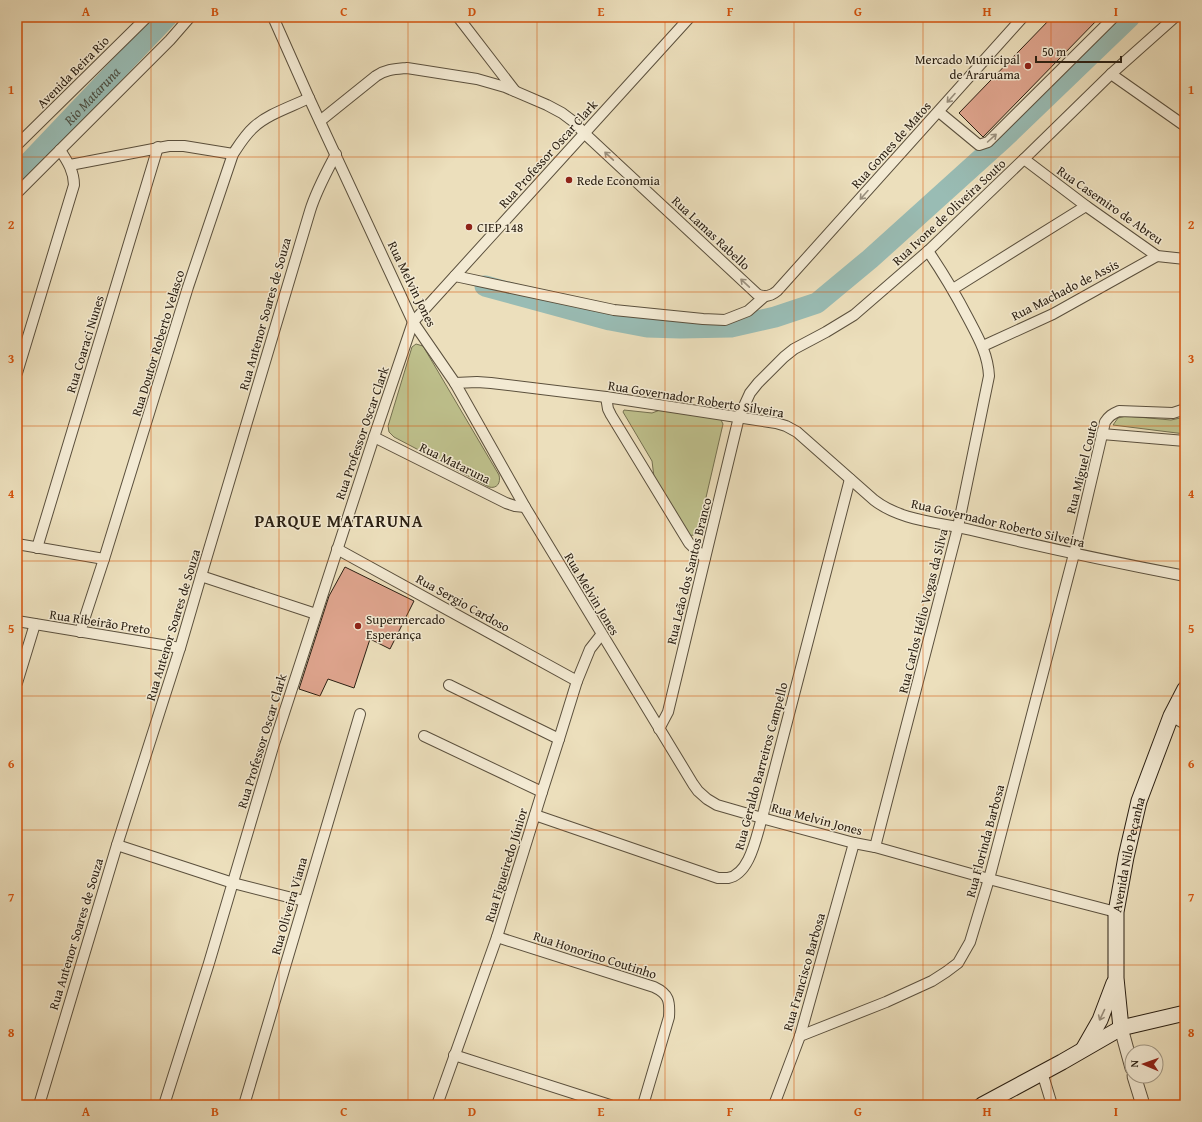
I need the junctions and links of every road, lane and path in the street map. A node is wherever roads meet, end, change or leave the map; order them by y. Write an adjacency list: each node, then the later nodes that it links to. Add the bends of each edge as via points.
1 (147, 17): 16 (street, Avenida Beira Rio)
2 (190, 17): 18 (street)
3 (273, 17): 11 (street, Rua Melvin Jones)
4 (458, 17): 10 (street)
5 (690, 17): 15 (street, Rua Professor Oscar Clark)
6 (1023, 17): 12 (street, Rua Gomes de Matos, one-way to 12)
7 (1114, 17): 12 (street, one-way to 7, via 978,145 988,142)
8 (1175, 17): 9 (street, Rua Ivone de Oliveira Souto)
9 (1111, 74): 14 (street); 21 (street, Rua Ivone de Oliveira Souto)
10 (516, 92): 13 (street, Rua Lamas Rabello, via 477,79 407,68 387,70); 15 (street, Rua Lamas Rabello, via 562,114)
11 (309, 98): 13 (street, Rua Melvin Jones); 19 (street, Rua Doutor Roberto Velasco, via 254,126)
12 (939, 112): 30 (street, Rua Gomes de Matos, one-way to 30, via 777,291)
13 (320, 121): 20 (street, Rua Melvin Jones)
14 (1185, 126)
15 (584, 133): 28 (street, Rua Professor Oscar Clark); 30 (street, Rua Lamas Rabello, one-way to 15, via 757,294)
16 (17, 145)
17 (158, 148): 19 (street, via 184,146); 22 (street); 45 (street, Rua Coaraci Nunes)
18 (60, 150): 22 (street); 23 (street)
19 (232, 154): 49 (street, Rua Doutor Roberto Velasco)
20 (336, 154): 31 (street, Rua Melvin Jones); 50 (street, Rua Antenor Soares de Souza, via 315,195)
21 (1024, 160): 24 (street, Rua Casemiro de Abreu); 25 (street, Rua Ivone de Oliveira Souto)
22 (70, 165): 33 (street, via 74,185)
23 (17, 193)
24 (1086, 206): 26 (street, Rua Casemiro de Abreu); 29 (street)
25 (928, 251): 29 (street, Rua Carlos Hélio Vogas da Silva); 37 (street, Rua Ivone de Oliveira Souto, via 854,315 784,357 750,393)
26 (1157, 256): 27 (street, Rua Casemiro de Abreu); 32 (street, Rua Machado de Assis, via 1053,314)
27 (1185, 259)
28 (455, 276): 30 (street, via 614,310 703,319 725,320 748,311); 31 (street, Rua Professor Oscar Clark)
29 (953, 289): 32 (street, Rua Carlos Hélio Vogas da Silva)
30 (765, 296)
31 (414, 322): 34 (street, Rua Melvin Jones); 39 (street, Rua Professor Oscar Clark)
32 (983, 346): 43 (street, Rua Carlos Hélio Vogas da Silva, via 988,359 989,376)
33 (17, 373)
34 (454, 383): 35 (street, Rua Governador Roberto Silveira, via 492,383); 42 (street, Rua Melvin Jones)
35 (606, 398): 37 (street, Rua Governador Roberto Silveira); 48 (street, via 611,415 689,543)
36 (1185, 409): 38 (street, Rua Miguel Couto, via 1173,413 1119,411 1108,417)
37 (739, 417): 41 (street, Rua Governador Roberto Silveira, via 776,423 797,432); 48 (street, Rua Leão dos Santos Branco)
38 (1102, 434): 40 (street); 47 (street, Rua Miguel Couto)
39 (374, 437): 42 (street, Rua Mataruna, via 506,503); 46 (street, Rua Professor Oscar Clark)
40 (1185, 441)
41 (850, 479): 43 (street, Rua Governador Roberto Silveira, via 878,504 896,513); 70 (street, Rua Geraldo Barreiros Campello)
42 (525, 507): 56 (street, Rua Melvin Jones)
43 (958, 527): 47 (street, Rua Governador Roberto Silveira); 73 (street, Rua Carlos Hélio Vogas da Silva)
44 (17, 544): 45 (street)
45 (37, 548): 49 (street)
46 (337, 549): 52 (street, Rua Professor Oscar Clark); 58 (street, Rua Sergio Cardoso)
47 (1074, 554): 51 (street, Rua Governador Roberto Silveira); 74 (street, Rua Florinda Barbosa)
48 (705, 558): 65 (street, Rua Leão dos Santos Branco, via 668,712)
49 (104, 559): 55 (street, Rua Doutor Roberto Velasco)
50 (202, 576): 52 (street); 57 (street, Rua Antenor Soares de Souza)
51 (1185, 576)
52 (316, 614): 75 (street, Rua Professor Oscar Clark)
53 (17, 621): 54 (street, Rua Ribeirão Preto)
54 (35, 624): 55 (street, Rua Ribeirão Preto); 59 (street)
55 (80, 632): 57 (street, Rua Ribeirão Preto)
56 (602, 634): 58 (street, Rua Figueiredo Júnior, via 590,649); 65 (street, Rua Melvin Jones)
57 (180, 648): 72 (street, Rua Antenor Soares de Souza)
58 (577, 681): 67 (street, Rua Figueiredo Júnior)
59 (17, 683)
60 (449, 685): 67 (street)
61 (1185, 689): 63 (main road, Avenida Nilo Peçanha)
62 (360, 714): 76 (street, Rua Oliveira Viana)
63 (1171, 716): 64 (street); 77 (main road, Avenida Nilo Peçanha, via 1139,801)
64 (1185, 724)
65 (659, 729): 70 (street, Rua Melvin Jones, via 692,784 707,799 717,805)
66 (424, 736): 68 (street)
67 (559, 739): 68 (street, Rua Figueiredo Júnior)
68 (542, 792): 69 (street, Rua Figueiredo Júnior)
69 (535, 815): 70 (street, Rua Geraldo Barreiros Campello, via 718,878 727,878 743,868 749,859); 78 (street, Rua Figueiredo Júnior)
70 (762, 818): 71 (street, Rua Melvin Jones)
71 (854, 843): 73 (street, Rua Melvin Jones); 82 (street, Rua Francisco Barbosa)
72 (116, 845): 75 (street); 88 (street, Rua Antenor Soares de Souza)
73 (875, 847): 74 (street, Rua Melvin Jones)
74 (988, 879): 77 (street, Rua Melvin Jones); 82 (street, Rua Florinda Barbosa, via 970,942 958,963 932,981)
75 (233, 883): 76 (street); 89 (street, Rua Professor Oscar Clark)
76 (304, 901): 90 (street, Rua Oliveira Viana)
77 (1116, 912): 79 (main road, Avenida Nilo Peçanha)
78 (497, 937): 85 (street, Rua Figueiredo Júnior); 93 (street, Rua Honorino Coutinho, via 654,987 665,994 670,1006 669,1018)
79 (1116, 978): 81 (main road, Avenida Nilo Peçanha); 84 (main road, one-way to 84, via 1100,1020)
80 (1185, 1013): 81 (main road)
81 (1121, 1028): 83 (street); 84 (main road)
82 (800, 1036): 94 (street, Rua Francisco Barbosa)
83 (1125, 1044)
84 (1084, 1049): 86 (main road)
85 (454, 1055): 91 (street, Rua Figueiredo Júnior); 92 (street)
86 (1042, 1072): 95 (main road); 96 (street)
87 (1136, 1084): 97 (street)
88 (39, 1105)
89 (164, 1105)
90 (244, 1105)
91 (437, 1105)
92 (610, 1105)
93 (643, 1105)
94 (774, 1105)
95 (982, 1105)
96 (1052, 1105)
97 (1143, 1105)

